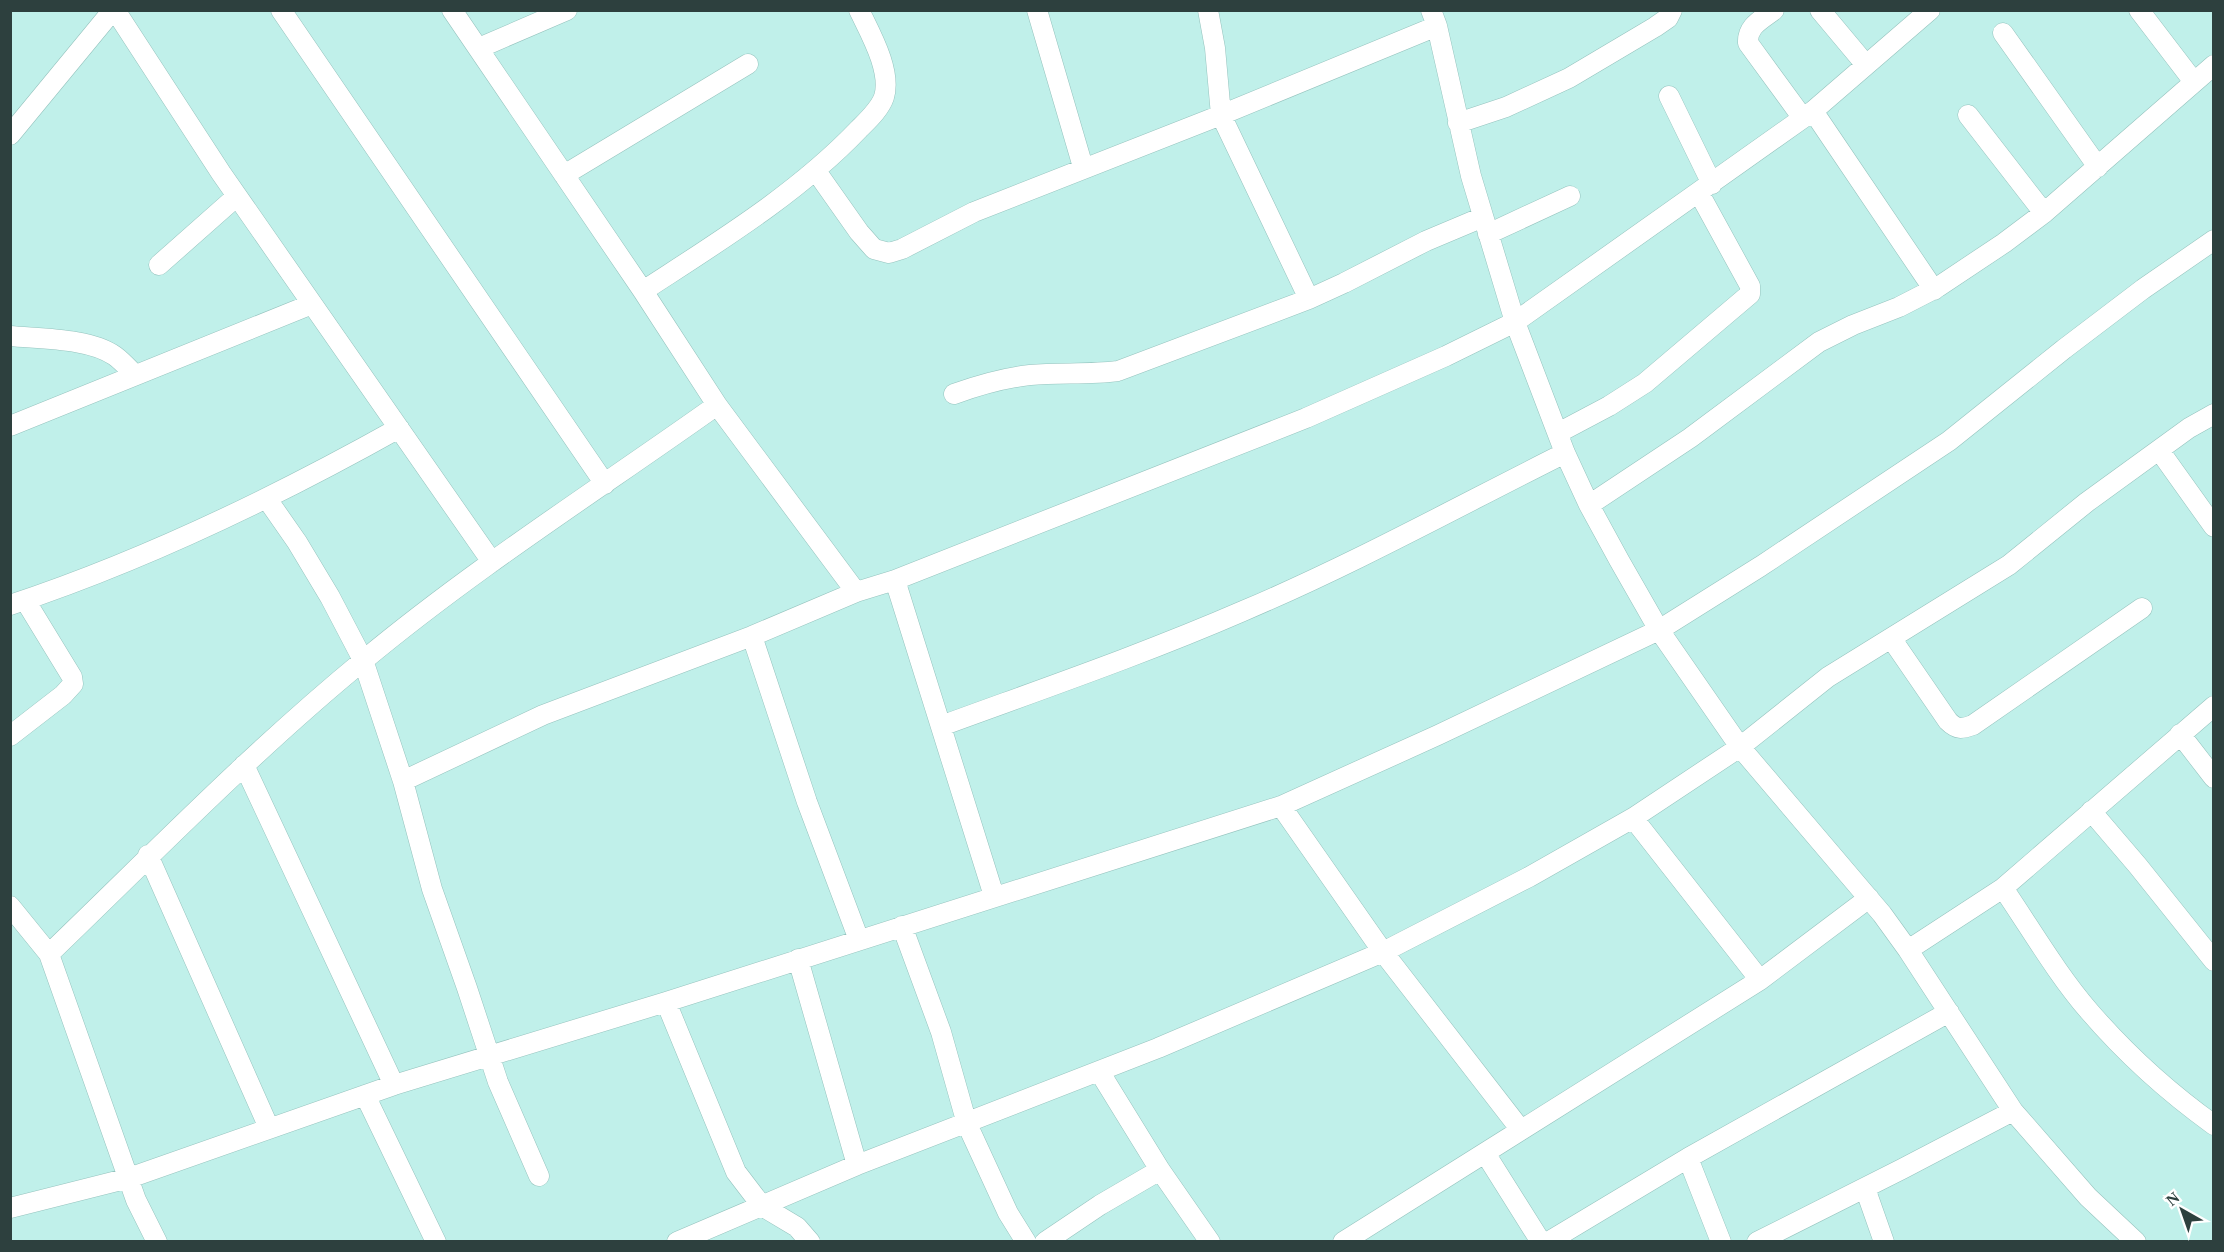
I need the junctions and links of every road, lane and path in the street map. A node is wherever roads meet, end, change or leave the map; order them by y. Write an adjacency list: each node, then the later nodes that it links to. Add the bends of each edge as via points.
1 (114, 10): 25 (street); 31 (street)
2 (281, 10): 52 (street)
3 (452, 10): 15 (street)
4 (567, 10): 15 (street)
5 (859, 10): 28 (street, via 886,78 884,97 874,113)
6 (1036, 10): 26 (street)
7 (1208, 10): 22 (street)
8 (1672, 10): 24 (street, via 1655,27 1569,78 1506,107)
9 (1774, 10): 21 (street, via 1751,28 1748,43)
10 (1820, 10): 17 (street)
11 (1930, 10): 17 (street)
12 (2139, 10): 19 (street)
13 (1434, 18): 22 (street); 24 (street)
14 (2003, 33): 27 (street)
15 (479, 48): 29 (street)
16 (748, 64): 29 (street)
17 (1866, 64): 21 (street)
18 (2214, 64): 19 (street)
19 (2194, 82): 27 (street)
20 (1669, 96): 30 (street)
21 (1808, 114): 30 (street); 37 (street)
22 (1221, 115): 26 (street); 39 (street)
23 (1968, 115): 33 (street)
24 (1458, 123): 34 (street)
25 (10, 135)
26 (1083, 167): 28 (street, via 974,212 889,253 874,249)
27 (2098, 167): 33 (street)
28 (816, 171): 38 (street)
29 (564, 175): 38 (street)
30 (1706, 188): 41 (street); 49 (street, via 1750,286 1750,294 1645,383)
31 (237, 196): 36 (street); 40 (street)
32 (1570, 196): 34 (street)
33 (2044, 213): 37 (street)
34 (1486, 225): 39 (street, via 1426,241); 41 (street)
35 (2214, 240): 61 (street, via 2143,289 1948,441)
36 (159, 265)
37 (1934, 290): 54 (street, via 1819,342 1690,438)
38 (644, 291): 45 (street)
39 (1309, 299): 44 (street, via 1118,370 995,380)
40 (312, 303): 43 (street); 48 (street)
41 (1515, 322): 49 (street); 57 (street, via 1306,418)
42 (10, 336): 43 (street, via 99,348 115,356)
43 (135, 375): 47 (street)
44 (954, 394)
45 (717, 405): 52 (street); 58 (street)
46 (2214, 414): 50 (street)
47 (10, 426)
48 (399, 428): 53 (street); 56 (street)
49 (1558, 433): 51 (street)
50 (2159, 450): 55 (street); 63 (street, via 2009,565)
51 (1565, 453): 54 (street); 66 (street, via 1244,611)
52 (605, 484): 56 (street)
53 (267, 499): 59 (street, via 153,551); 64 (street, via 330,597)
54 (1589, 505): 61 (street)
55 (2214, 527)
56 (492, 562): 64 (street)
57 (895, 580): 58 (street); 66 (street)
58 (856, 592): 62 (street)
59 (18, 602): 68 (street, via 72,677 73,684)
60 (2142, 608): 63 (street, via 1963,729 1948,721)
61 (1659, 630): 69 (street); 73 (street)
62 (752, 636): 72 (street, via 543,715); 82 (street, via 807,802)
63 (1891, 638): 69 (street, via 1828,677)
64 (363, 660): 70 (street); 72 (street)
65 (2214, 706): 67 (street)
66 (941, 726): 78 (street)
67 (2180, 734): 71 (street); 74 (street)
68 (10, 736)
69 (1740, 747): 75 (street); 79 (street)
70 (244, 765): 76 (street); 93 (street)
71 (2214, 778)
72 (403, 781): 91 (street, via 432,889)
73 (1281, 806): 78 (street); 84 (street)
74 (2091, 811): 77 (street); 87 (street)
75 (1633, 818): 84 (street, via 1529,878); 88 (street)
76 (148, 855): 85 (street); 98 (street)
77 (2003, 888): 83 (street); 97 (street, via 2088,1010 2179,1100)
78 (994, 896): 81 (street)
79 (1869, 898): 83 (street); 88 (street)
80 (10, 906): 85 (street)
81 (902, 926): 82 (street); 96 (street, via 941,1032)
82 (859, 940): 86 (street)
83 (1908, 950): 90 (street)
84 (1383, 952): 92 (street); 99 (street)
85 (49, 954): 105 (street)
86 (798, 959): 89 (street); 102 (street)
87 (2214, 960)
88 (1760, 980): 99 (street)
89 (666, 1002): 91 (street); 107 (street, via 736,1172)
90 (1949, 1012): 95 (street); 101 (street)
91 (489, 1055): 93 (street); 104 (street)
92 (1099, 1071): 96 (street); 103 (street)
93 (394, 1085): 94 (street)
94 (365, 1095): 98 (street); 111 (street)
95 (2013, 1111): 106 (street); 122 (street, via 2088,1197)
96 (967, 1124): 102 (street); 114 (street, via 1008,1213)
97 (2214, 1125)
98 (269, 1128): 105 (street)
99 (1521, 1130): 100 (street)
100 (1485, 1153): 109 (street); 117 (street)
101 (1688, 1158): 118 (street); 119 (street)
102 (857, 1165): 107 (street)
103 (1160, 1170): 115 (street); 116 (street)
104 (539, 1176)
105 (129, 1178): 108 (street); 110 (street)
106 (1865, 1188): 120 (street); 121 (street)
107 (762, 1206): 112 (street); 113 (street, via 797,1227)
108 (10, 1208)
109 (1347, 1241)
110 (157, 1242)
111 (436, 1242)
112 (677, 1242)
113 (810, 1242)
114 (1026, 1242)
115 (1045, 1242)
116 (1210, 1242)
117 (1541, 1242)
118 (1548, 1242)
119 (1721, 1242)
120 (1757, 1242)
121 (1884, 1242)
122 (2136, 1242)

